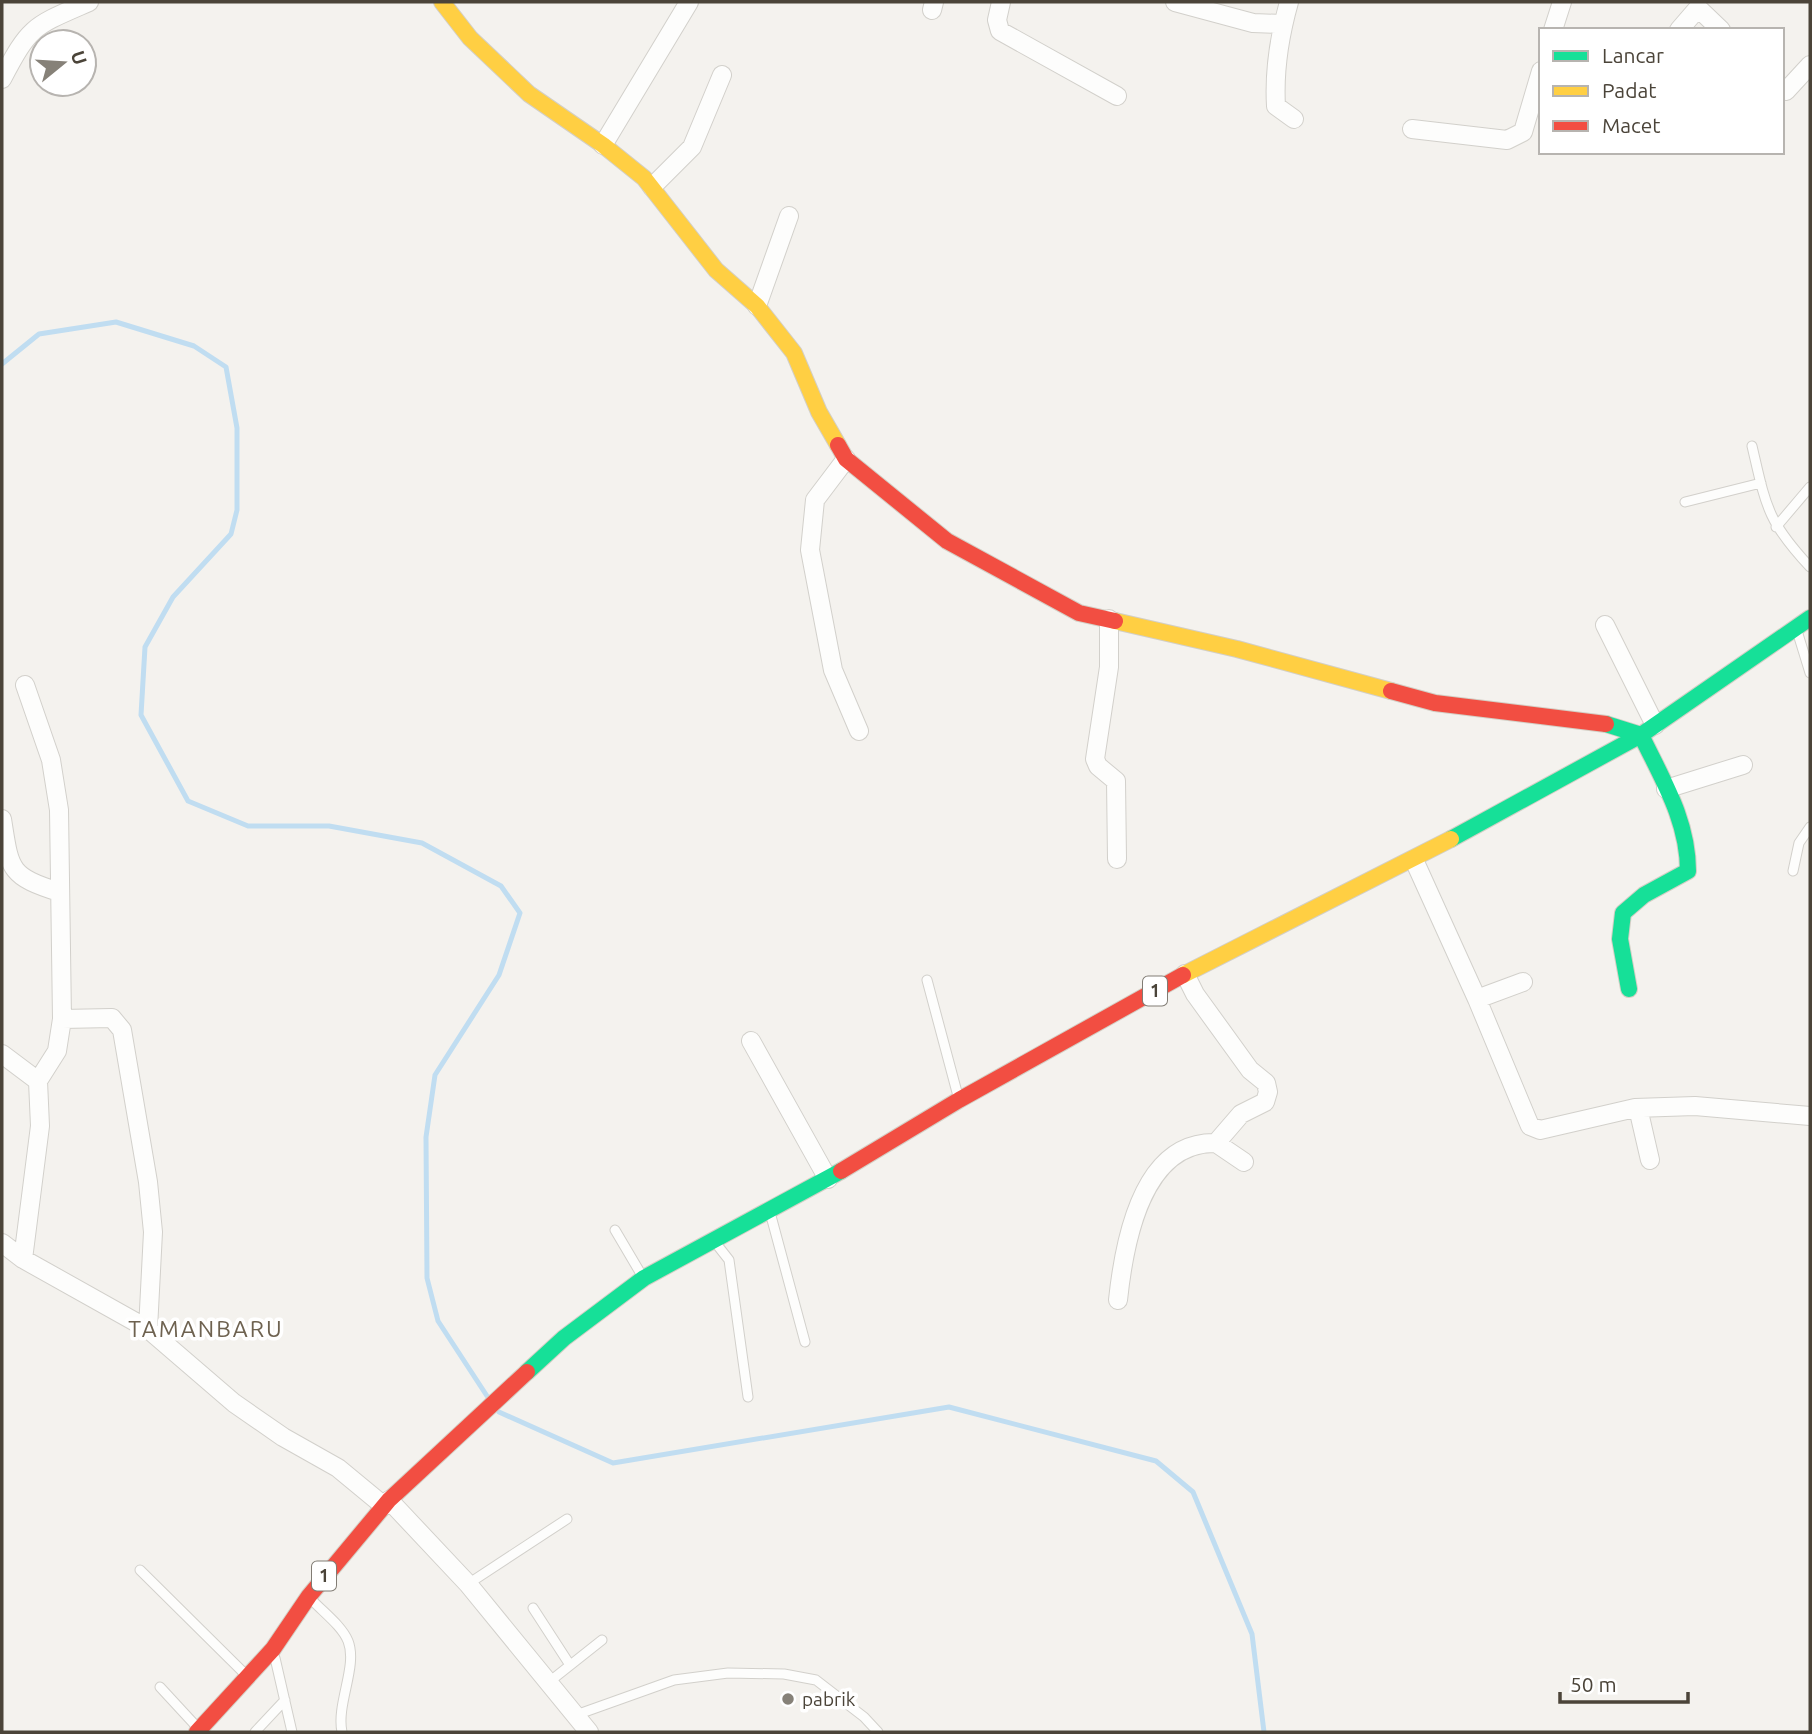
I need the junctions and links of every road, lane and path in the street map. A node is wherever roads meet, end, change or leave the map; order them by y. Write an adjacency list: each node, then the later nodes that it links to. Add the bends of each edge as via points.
1 (89, 2): 16 (street, via 30,31)
2 (442, 2): 21 (main road, via 470,38 529,94)
3 (689, 2): 21 (street)
4 (1001, 2): 18 (street, via 1000,30)
5 (1175, 2): 9 (street, via 1253,23)
6 (1289, 2): 9 (street)
7 (1562, 2): 10 (street)
8 (1698, 4): 11 (street); 12 (street)
9 (1283, 24): 19 (street, via 1276,106)
10 (1554, 28)
11 (1680, 28)
12 (1719, 28)
13 (1810, 65): 17 (street)
14 (722, 75): 22 (street, via 692,147)
15 (1539, 78): 20 (street, via 1523,132 1514,138)
16 (2, 79)
17 (1784, 90)
18 (1117, 96)
19 (1294, 119)
20 (1412, 130)
21 (603, 145): 22 (main road)
22 (652, 187): 24 (main road, via 716,270)
23 (789, 216): 24 (street)
24 (757, 306): 26 (main road, via 794,353 819,412)
25 (1752, 446): 27 (lane)
26 (846, 459): 33 (main road, via 947,541 1065,608); 39 (street, via 815,500 810,550 833,670)
27 (1761, 483): 29 (lane); 30 (lane)
28 (1810, 488): 30 (lane)
29 (1685, 502)
30 (1776, 527): 31 (lane)
31 (1809, 565)
32 (1810, 618): 35 (main road, 1)
33 (1109, 619): 38 (main road, via 1435,703); 44 (street, via 1109,667 1095,759 1115,781)
34 (1605, 625): 38 (street)
35 (1797, 629): 36 (lane); 38 (main road, 1)
36 (1810, 673)
37 (24, 685): 47 (street, via 51,760 59,810)
38 (1648, 730): 41 (main road); 45 (main road, 1)
39 (859, 731)
40 (1743, 765): 41 (street)
41 (1666, 789): 51 (main road, via 1687,842 1688,871 1628,905 1618,916)
42 (2, 818): 47 (street, via 14,870 28,882)
43 (1810, 827): 46 (lane, via 1800,843)
44 (1117, 859)
45 (1414, 860): 48 (main road, 1); 52 (street)
46 (1793, 871)
47 (59, 892): 53 (street)
48 (1185, 974): 57 (main road, 1); 60 (street, via 1269,1092 1265,1102 1241,1114)
49 (927, 980): 57 (lane)
50 (1524, 982): 52 (street)
51 (1629, 989)
52 (1477, 999): 58 (street, via 1530,1126 1540,1130)
53 (61, 1019): 56 (street, via 57,1051); 71 (street, via 112,1018 122,1030 153,1232)
54 (751, 1041): 63 (street)
55 (2, 1054): 56 (street)
56 (38, 1081): 68 (street, via 40,1126)
57 (959, 1100): 63 (main road, 1)
58 (1638, 1108): 59 (street, via 1695,1106); 61 (street)
59 (1810, 1115)
60 (1216, 1143): 62 (street); 70 (street, via 1186,1146 1168,1159 1137,1209 1124,1252)
61 (1650, 1160)
62 (1244, 1162)
63 (828, 1179): 64 (main road, 1)
64 (769, 1208): 66 (main road, 1); 72 (lane)
65 (615, 1230): 69 (lane)
66 (715, 1242): 69 (main road, 1); 73 (lane, via 729,1260)
67 (2, 1243): 68 (street)
68 (23, 1259): 71 (street)
69 (644, 1278): 74 (main road, 1, via 564,1338)
70 (1118, 1300)
71 (148, 1329): 74 (street, via 234,1403)
72 (805, 1342)
73 (748, 1397)
74 (387, 1503): 77 (street); 78 (main road, 1)
75 (567, 1519): 77 (lane)
76 (140, 1570): 83 (lane)
77 (468, 1584): 84 (street)
78 (309, 1596): 81 (main road, 1); 91 (lane, via 348,1641 351,1659)
79 (533, 1608): 82 (lane)
80 (602, 1640): 82 (lane)
81 (273, 1649): 83 (main road, 1); 86 (lane)
82 (570, 1665): 84 (lane)
83 (248, 1676): 88 (main road, 1)
84 (549, 1682): 87 (street)
85 (160, 1687): 88 (lane)
86 (285, 1700): 89 (lane); 90 (lane)
87 (576, 1715): 92 (street); 93 (lane, via 674,1679 727,1673 784,1674 816,1680)
88 (199, 1731)
89 (255, 1732)
90 (292, 1732)
91 (342, 1732)
92 (589, 1732)
93 (878, 1732)

